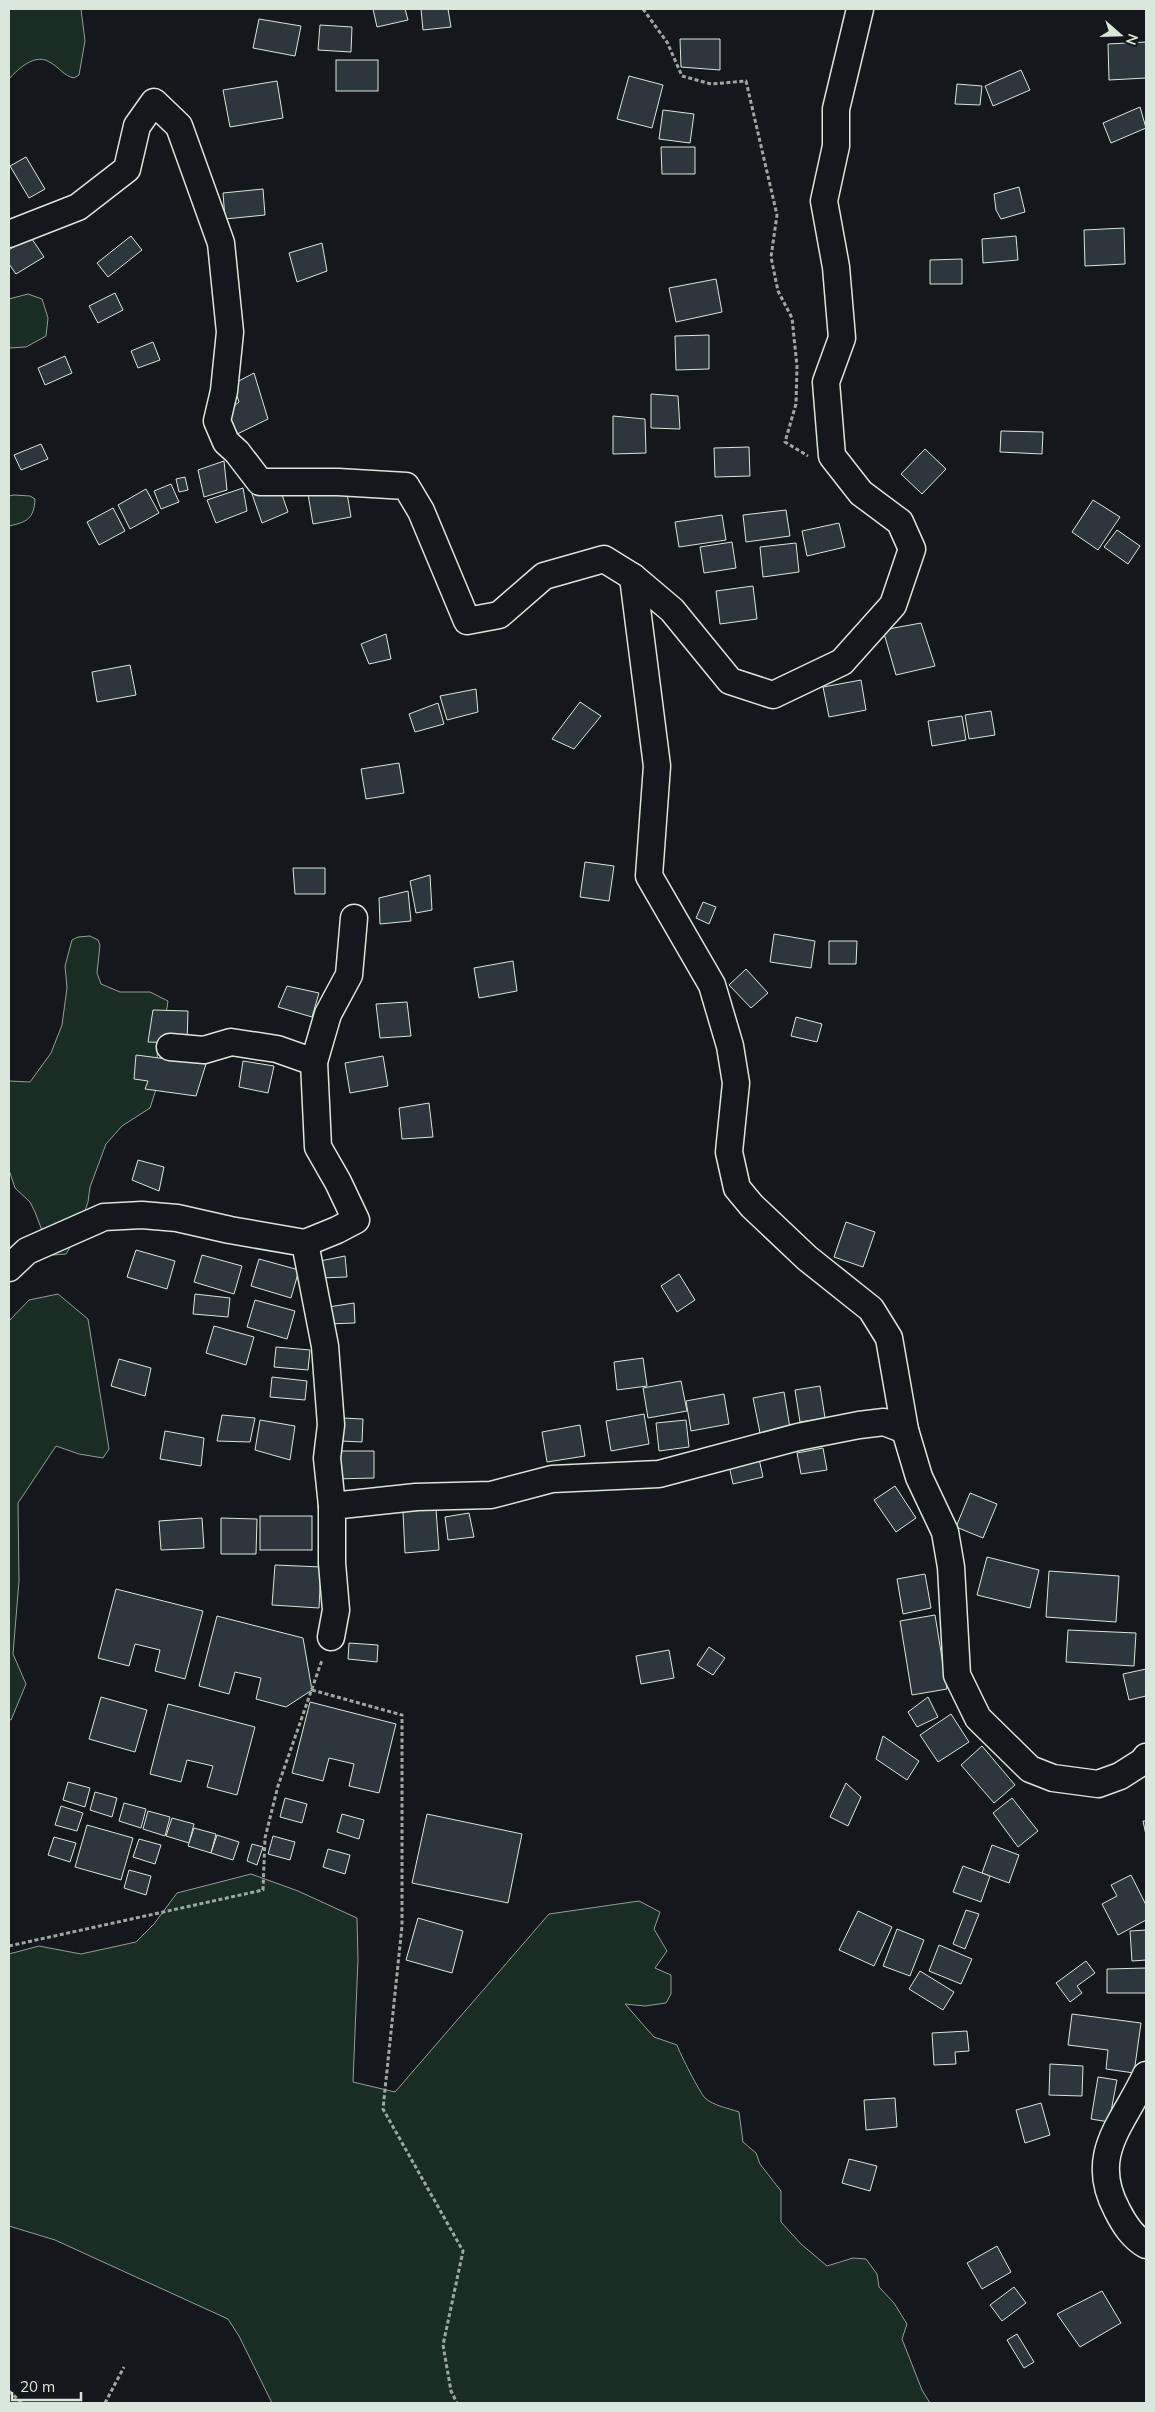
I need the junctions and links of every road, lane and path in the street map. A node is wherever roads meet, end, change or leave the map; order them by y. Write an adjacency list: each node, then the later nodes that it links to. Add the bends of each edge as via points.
1 (643, 9): 4 (path, via 667,42 682,76 711,84 746,82 777,215 771,257 778,291 792,318 798,366 796,404 785,442 808,456)
2 (860, 9): 4 (street, via 836,109 836,146 824,201 836,267 842,338 826,382)
3 (9, 234): 5 (street, via 78,207 127,169 137,126 154,102 179,126 221,243 230,332 224,391 217,421 226,442 260,482 406,486 421,511 466,621 499,615 544,576 579,565 604,559)
4 (832, 456): 5 (street, via 861,493 900,522 912,549 893,605 842,662 773,695 730,681 672,610)
5 (633, 577): 11 (street, via 657,766 649,876 712,985 730,1046 736,1083 729,1152 737,1188 807,1258 870,1309 889,1338)
6 (354, 918): 8 (street, via 350,975 328,1014)
7 (170, 1048): 8 (street, via 204,1050 231,1042 277,1049)
8 (314, 1062): 9 (street, via 318,1147 356,1220)
9 (305, 1243): 10 (street, via 177,1218 142,1215 104,1218 27,1252); 12 (street, via 325,1346 330,1425 327,1458)
10 (9, 1268)
11 (905, 1430): 12 (street, via 884,1422 859,1425 798,1437 659,1474 552,1479 491,1494 416,1497); 15 (street, via 919,1477 945,1532 951,1567 957,1675 978,1718 1030,1769 1053,1778 1098,1784 1120,1776)
12 (332, 1506): 13 (street, via 336,1610)
13 (331, 1636): 14 (path)
14 (312, 1690): 16 (path, via 278,1786 265,1838 262,1890); 23 (path, via 402,1714 402,1926 383,2109 463,2251 444,2345 451,2391)
15 (1146, 1756)
16 (9, 1946)
17 (1146, 2075): 18 (street, via 1112,2134 1107,2158 1108,2193 1126,2228)
18 (1146, 2245)
19 (124, 2367): 22 (path)
20 (9, 2391): 21 (path)
21 (22, 2403)
22 (105, 2403)
23 (457, 2403)

